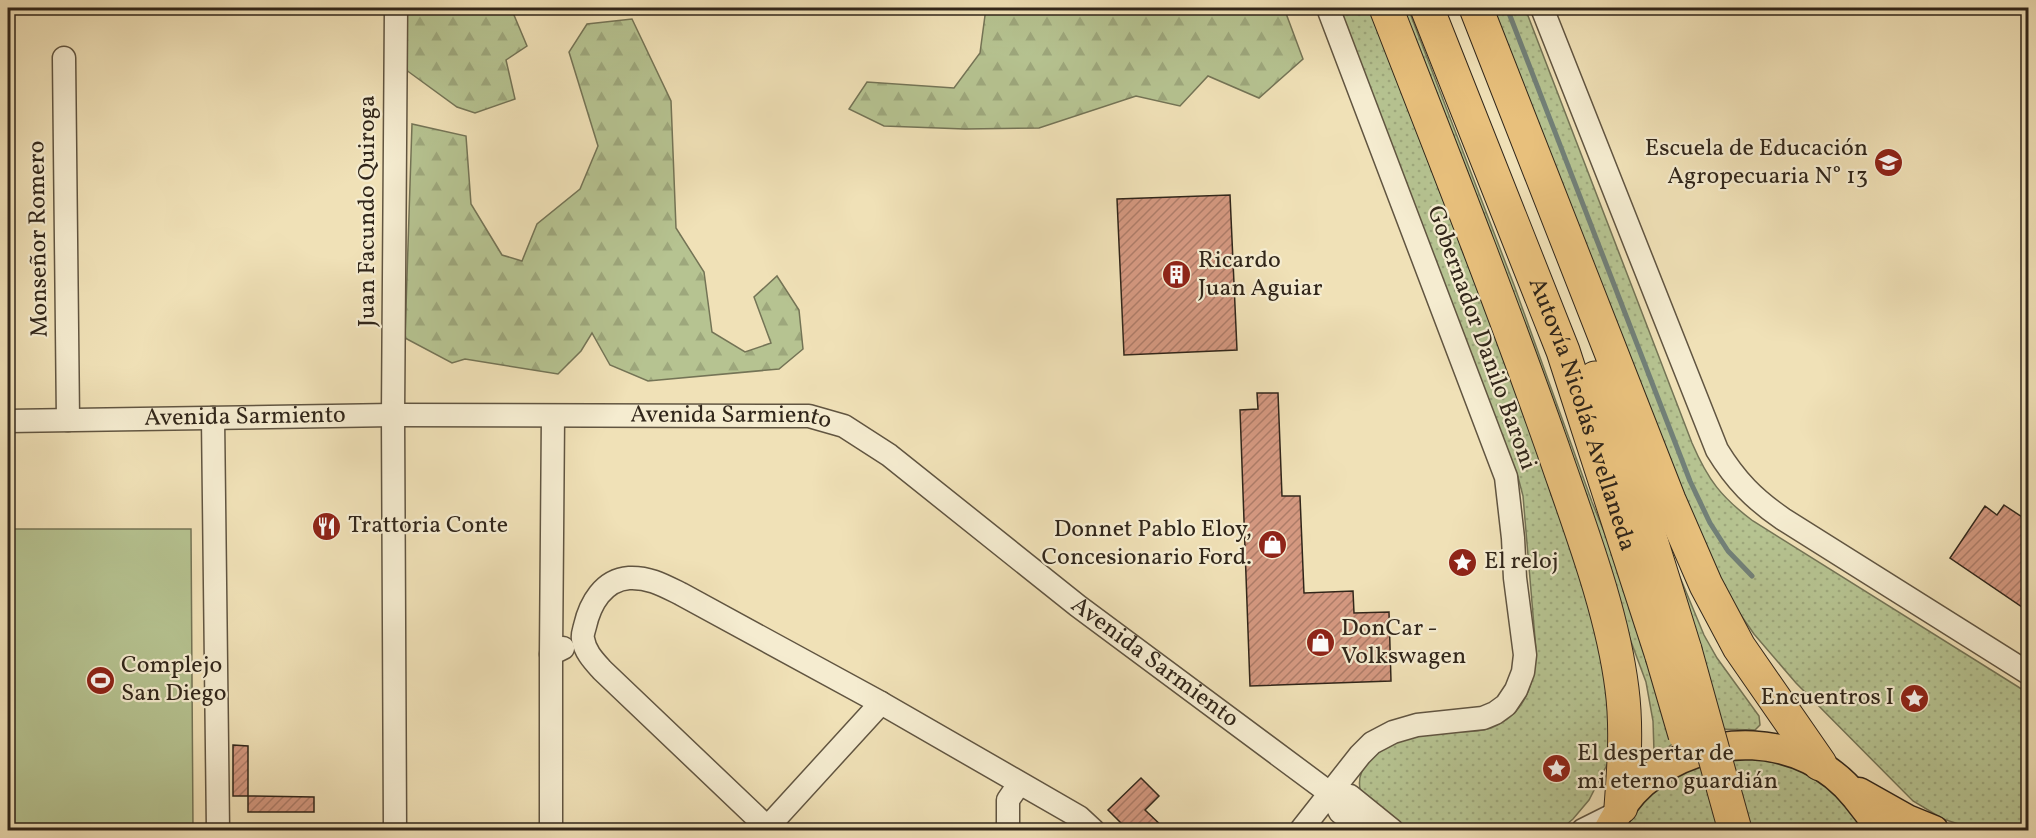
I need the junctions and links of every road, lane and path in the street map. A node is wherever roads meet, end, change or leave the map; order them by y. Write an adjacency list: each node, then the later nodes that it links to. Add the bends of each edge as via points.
1 (396, 8): 9 (street, Juan Facundo Quiroga)
2 (1328, 8): 22 (street, Gobernador Danilo Baroni, via 1506,477 1525,655 1516,690 1495,713 1393,732 1372,743)
3 (1386, 8): 23 (highway, via 1527,376 1591,560 1614,646 1626,726)
4 (1428, 8): 15 (highway, Autovía Nicolás Avellaneda, via 1563,351)
5 (1452, 8): 15 (highway, Autovía Nicolás Avellaneda, via 1577,326 1649,534)
6 (1476, 8): 19 (highway, via 1706,585 1738,647)
7 (1542, 8): 17 (street, via 1717,450 1729,470 1775,514)
8 (64, 58): 12 (street, Monseñor Romero)
9 (393, 415): 10 (street, Avenida Sarmiento); 11 (street, Avenida Sarmiento); 26 (street, Juan Facundo Quiroga)
10 (553, 416): 16 (street); 22 (street, Avenida Sarmiento, via 809,416 844,426 889,455 1078,606)
11 (213, 418): 12 (street, Avenida Sarmiento); 25 (street)
12 (68, 420): 13 (street, Avenida Sarmiento)
13 (8, 421)
14 (582, 637): 16 (street); 18 (street, via 594,599 607,587 626,578 652,580); 24 (street, via 588,653 602,670)
15 (1674, 653): 34 (highway, Autovía Nicolás Avellaneda, bridge); 35 (highway, Autovía Nicolás Avellaneda, bridge)
16 (551, 654): 27 (street)
17 (2028, 673)
18 (881, 703): 20 (street); 24 (street)
19 (1820, 764): 21 (main road); 23 (main road, via 1783,750 1753,745 1693,753 1642,784)
20 (1019, 784): 28 (street, via 1008,800); 29 (street, via 1079,817)
21 (1848, 786): 36 (main road); 37 (main road)
22 (1331, 794): 30 (street, Gobernador Danilo Baroni); 31 (street, Avenida Sarmiento, via 1340,812); 32 (street, Avenida Sarmiento, via 1350,796)
23 (1616, 817): 33 (street)
24 (768, 830)
25 (218, 831)
26 (395, 831)
27 (551, 831)
28 (1008, 831)
29 (1093, 831)
30 (1301, 831)
31 (1363, 831)
32 (1392, 831)
33 (1583, 831)
34 (1712, 831)
35 (1735, 831)
36 (1879, 831)
37 (1934, 831)

